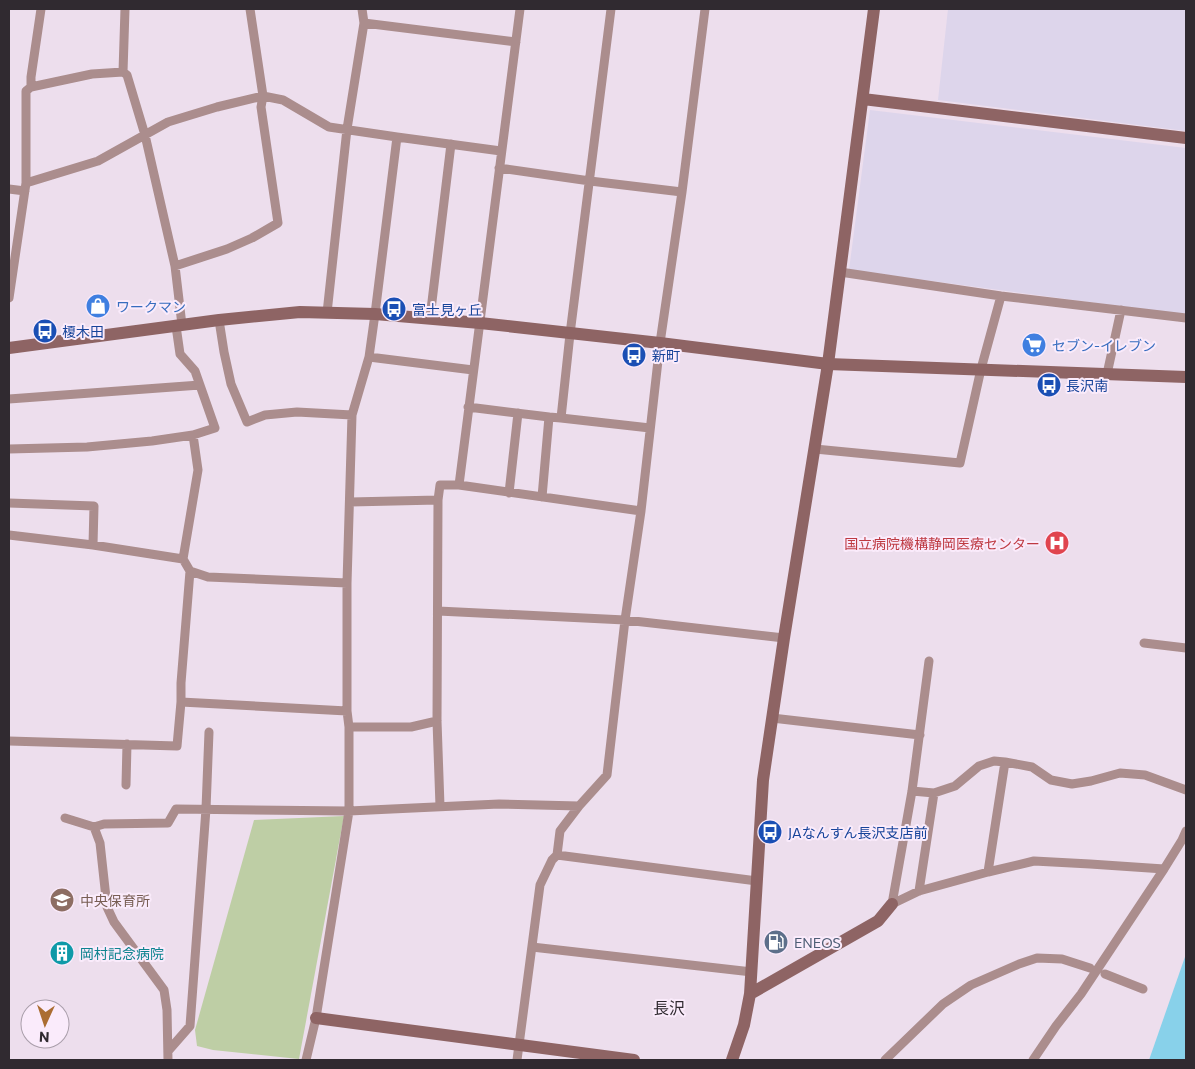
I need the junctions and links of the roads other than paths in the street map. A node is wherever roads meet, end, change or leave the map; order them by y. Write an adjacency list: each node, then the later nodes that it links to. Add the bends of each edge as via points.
1 (41, 9): 12 (street)
2 (125, 9): 11 (street)
3 (250, 9): 13 (street)
4 (362, 9): 9 (street)
5 (520, 9): 10 (street)
6 (611, 9): 22 (street)
7 (705, 9): 25 (street)
8 (874, 9): 14 (street)
9 (364, 23): 10 (street); 15 (street)
10 (516, 42): 20 (street)
11 (123, 72): 12 (street, via 92,74); 16 (street, via 127,75)
12 (32, 87): 23 (street, via 26,91)
13 (263, 96): 15 (street, via 283,100 329,127); 16 (street, via 168,122); 26 (street, via 261,107 278,223 227,249)
14 (863, 99): 18 (street); 27 (street)
15 (348, 129): 17 (street); 31 (street)
16 (144, 135): 23 (street, via 98,161); 26 (street)
17 (397, 137): 19 (street); 32 (street)
18 (1186, 138)
19 (451, 144): 20 (street); 33 (street)
20 (501, 151): 21 (street)
21 (498, 168): 22 (street); 36 (street)
22 (590, 181): 25 (street); 38 (street)
23 (25, 187): 24 (street); 29 (street)
24 (9, 189)
25 (682, 192): 39 (street)
26 (175, 266): 37 (street)
27 (840, 272): 28 (street); 42 (street)
28 (1000, 296): 30 (street); 43 (street)
29 (9, 298)
30 (1120, 310): 34 (street); 45 (street)
31 (327, 313): 32 (street); 35 (street, via 300,312)
32 (375, 314): 33 (street); 41 (street)
33 (430, 318): 36 (street)
34 (1186, 318)
35 (220, 320): 37 (street); 51 (street, via 231,384 247,422 264,415 297,412)
36 (480, 323): 38 (street); 44 (street)
37 (179, 326): 40 (street); 47 (street, via 180,354 195,371)
38 (570, 334): 39 (street); 53 (street)
39 (660, 343): 42 (street); 54 (street)
40 (9, 348)
41 (368, 357): 44 (street); 51 (street)
42 (828, 364): 43 (street); 57 (street)
43 (981, 369): 45 (street); 57 (street, via 960,463)
44 (473, 370): 49 (street)
45 (1107, 374): 46 (street)
46 (1186, 377)
47 (200, 385): 48 (street); 55 (street, via 215,428)
48 (9, 399)
49 (468, 407): 50 (street); 58 (street)
50 (518, 413): 52 (street); 59 (street)
51 (352, 415): 63 (street)
52 (549, 417): 53 (street); 60 (street)
53 (561, 418): 54 (street)
54 (650, 428): 64 (street)
55 (193, 434): 56 (street, via 87,447); 67 (street, via 198,470)
56 (9, 449)
57 (815, 449): 72 (street)
58 (459, 485): 59 (street); 61 (street, via 440,485)
59 (509, 493): 60 (street)
60 (542, 498): 64 (street)
61 (438, 500): 63 (street); 70 (street)
62 (9, 502): 66 (street, via 94,506)
63 (350, 502): 69 (street)
64 (641, 511): 71 (street)
65 (9, 535): 66 (street)
66 (92, 545): 67 (street)
67 (183, 560): 68 (street)
68 (190, 571): 69 (street, via 208,577); 76 (street)
69 (347, 583): 77 (street)
70 (438, 611): 71 (street); 79 (street)
71 (625, 620): 72 (street); 91 (street, via 607,775)
72 (784, 638): 78 (street)
73 (1144, 643): 74 (street)
74 (1186, 648)
75 (929, 661): 82 (street)
76 (181, 702): 77 (street); 84 (street, via 177,746)
77 (347, 711): 80 (street)
78 (772, 718): 82 (street); 100 (street, via 763,780)
79 (437, 721): 80 (street, via 411,727); 90 (street)
80 (349, 726): 93 (street)
81 (210, 732): 92 (street)
82 (920, 736): 88 (street)
83 (9, 741): 84 (street)
84 (128, 744): 86 (street)
85 (1004, 762): 87 (street, via 1032,767 1051,780 1072,784 1120,772 1145,775); 89 (street, via 994,761 979,766 955,786); 99 (street)
86 (126, 785)
87 (1186, 790)
88 (912, 791): 89 (street); 102 (street)
89 (934, 793): 101 (street)
90 (440, 806): 91 (street); 93 (street)
91 (579, 806): 97 (street, via 560,831)
92 (206, 809): 93 (street); 95 (street, via 176,809 168,823 104,824); 111 (street, via 190,1026)
93 (349, 811): 109 (street)
94 (65, 818): 95 (street)
95 (94, 828): 111 (street, via 100,843 107,907 114,922 164,990)
96 (1186, 831): 98 (street)
97 (557, 855): 100 (street); 103 (street, via 540,885)
98 (1164, 869): 99 (street, via 1034,861); 118 (street)
99 (988, 872): 101 (street)
100 (757, 881): 105 (street)
101 (919, 891): 102 (street)
102 (892, 904): 108 (street, via 878,921)
103 (532, 947): 105 (street); 110 (street)
104 (1090, 968): 117 (street, via 1062,959 1037,958 971,985 943,1004)
105 (752, 972): 108 (street)
106 (1105, 974): 107 (street)
107 (1144, 989)
108 (750, 994): 116 (street)
109 (316, 1018): 110 (street); 113 (street)
110 (519, 1045): 114 (street); 115 (street)
111 (169, 1050): 112 (street)
112 (168, 1060)
113 (306, 1060)
114 (517, 1060)
115 (634, 1060)
116 (732, 1060)
117 (885, 1060)
118 (1033, 1060)

